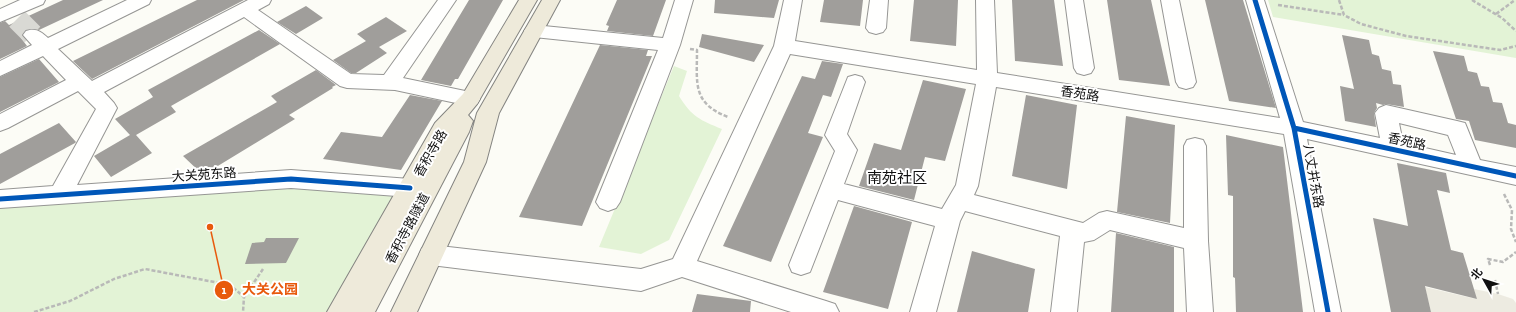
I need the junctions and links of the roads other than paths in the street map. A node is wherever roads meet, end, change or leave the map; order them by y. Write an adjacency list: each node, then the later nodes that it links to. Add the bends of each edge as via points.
1 (36, 0): 14 (street)
2 (142, 0): 17 (street)
3 (447, 0): 25 (street)
4 (528, 0): 27 (main road, 香积寺路)
5 (551, 0): 16 (main road, 香积寺路)
6 (684, 0): 18 (street)
7 (793, 0): 19 (street)
8 (879, 0): 15 (street)
9 (985, 0): 22 (street)
10 (1074, 0): 20 (street)
11 (1170, 0): 24 (street)
12 (1256, 1): 29 (street, 八丈井东路)
13 (254, 4): 25 (street, via 347,81); 26 (street)
14 (7, 12)
15 (876, 28)
16 (534, 31): 18 (street); 27 (main road, 香积寺路)
17 (39, 41): 21 (street); 26 (street)
18 (670, 45): 39 (street)
19 (784, 46): 22 (street, 香苑路); 45 (street)
20 (1084, 68)
21 (0, 69)
22 (987, 78): 29 (street, 香苑路); 40 (street, via 967,186)
23 (855, 82): 36 (street, via 836,136 846,150)
24 (1186, 82)
25 (389, 83): 27 (street)
26 (85, 86): 28 (street); 37 (street, via 107,108)
27 (479, 106): 35 (main road, 香积寺路, via 443,129); 43 (main road, 香积寺路, via 475,162); 47 (main road, 香积寺路隧道, via 458,132); 48 (main road, 香积寺路隧道, via 471,131)
28 (0, 123)
29 (1294, 128): 32 (street, 香苑路); 54 (street, 八丈井东路)
30 (1194, 146): 42 (street)
31 (1339, 149): 34 (street)
32 (1393, 149): 33 (street, 香苑路); 33 (street, via 1386,113 1458,129)
33 (1471, 166): 34 (street, 香苑路)
34 (1506, 178)
35 (410, 188): 37 (street, 大关苑东路, via 291,179); 46 (main road, 香积寺路)
36 (831, 189): 40 (street); 44 (street)
37 (60, 195): 38 (street, 大关苑东路)
38 (0, 199)
39 (608, 202)
40 (954, 210): 41 (street); 51 (street)
41 (1073, 230): 42 (street, via 1086,233 1107,220); 52 (street)
42 (1196, 241): 53 (street)
43 (431, 255): 45 (street, via 641,280); 49 (main road, 香积寺路)
44 (801, 265)
45 (682, 267): 50 (street)
46 (340, 312)
47 (362, 312)
48 (377, 312)
49 (404, 312)
50 (826, 312)
51 (923, 312)
52 (1064, 312)
53 (1200, 312)
54 (1328, 312)

